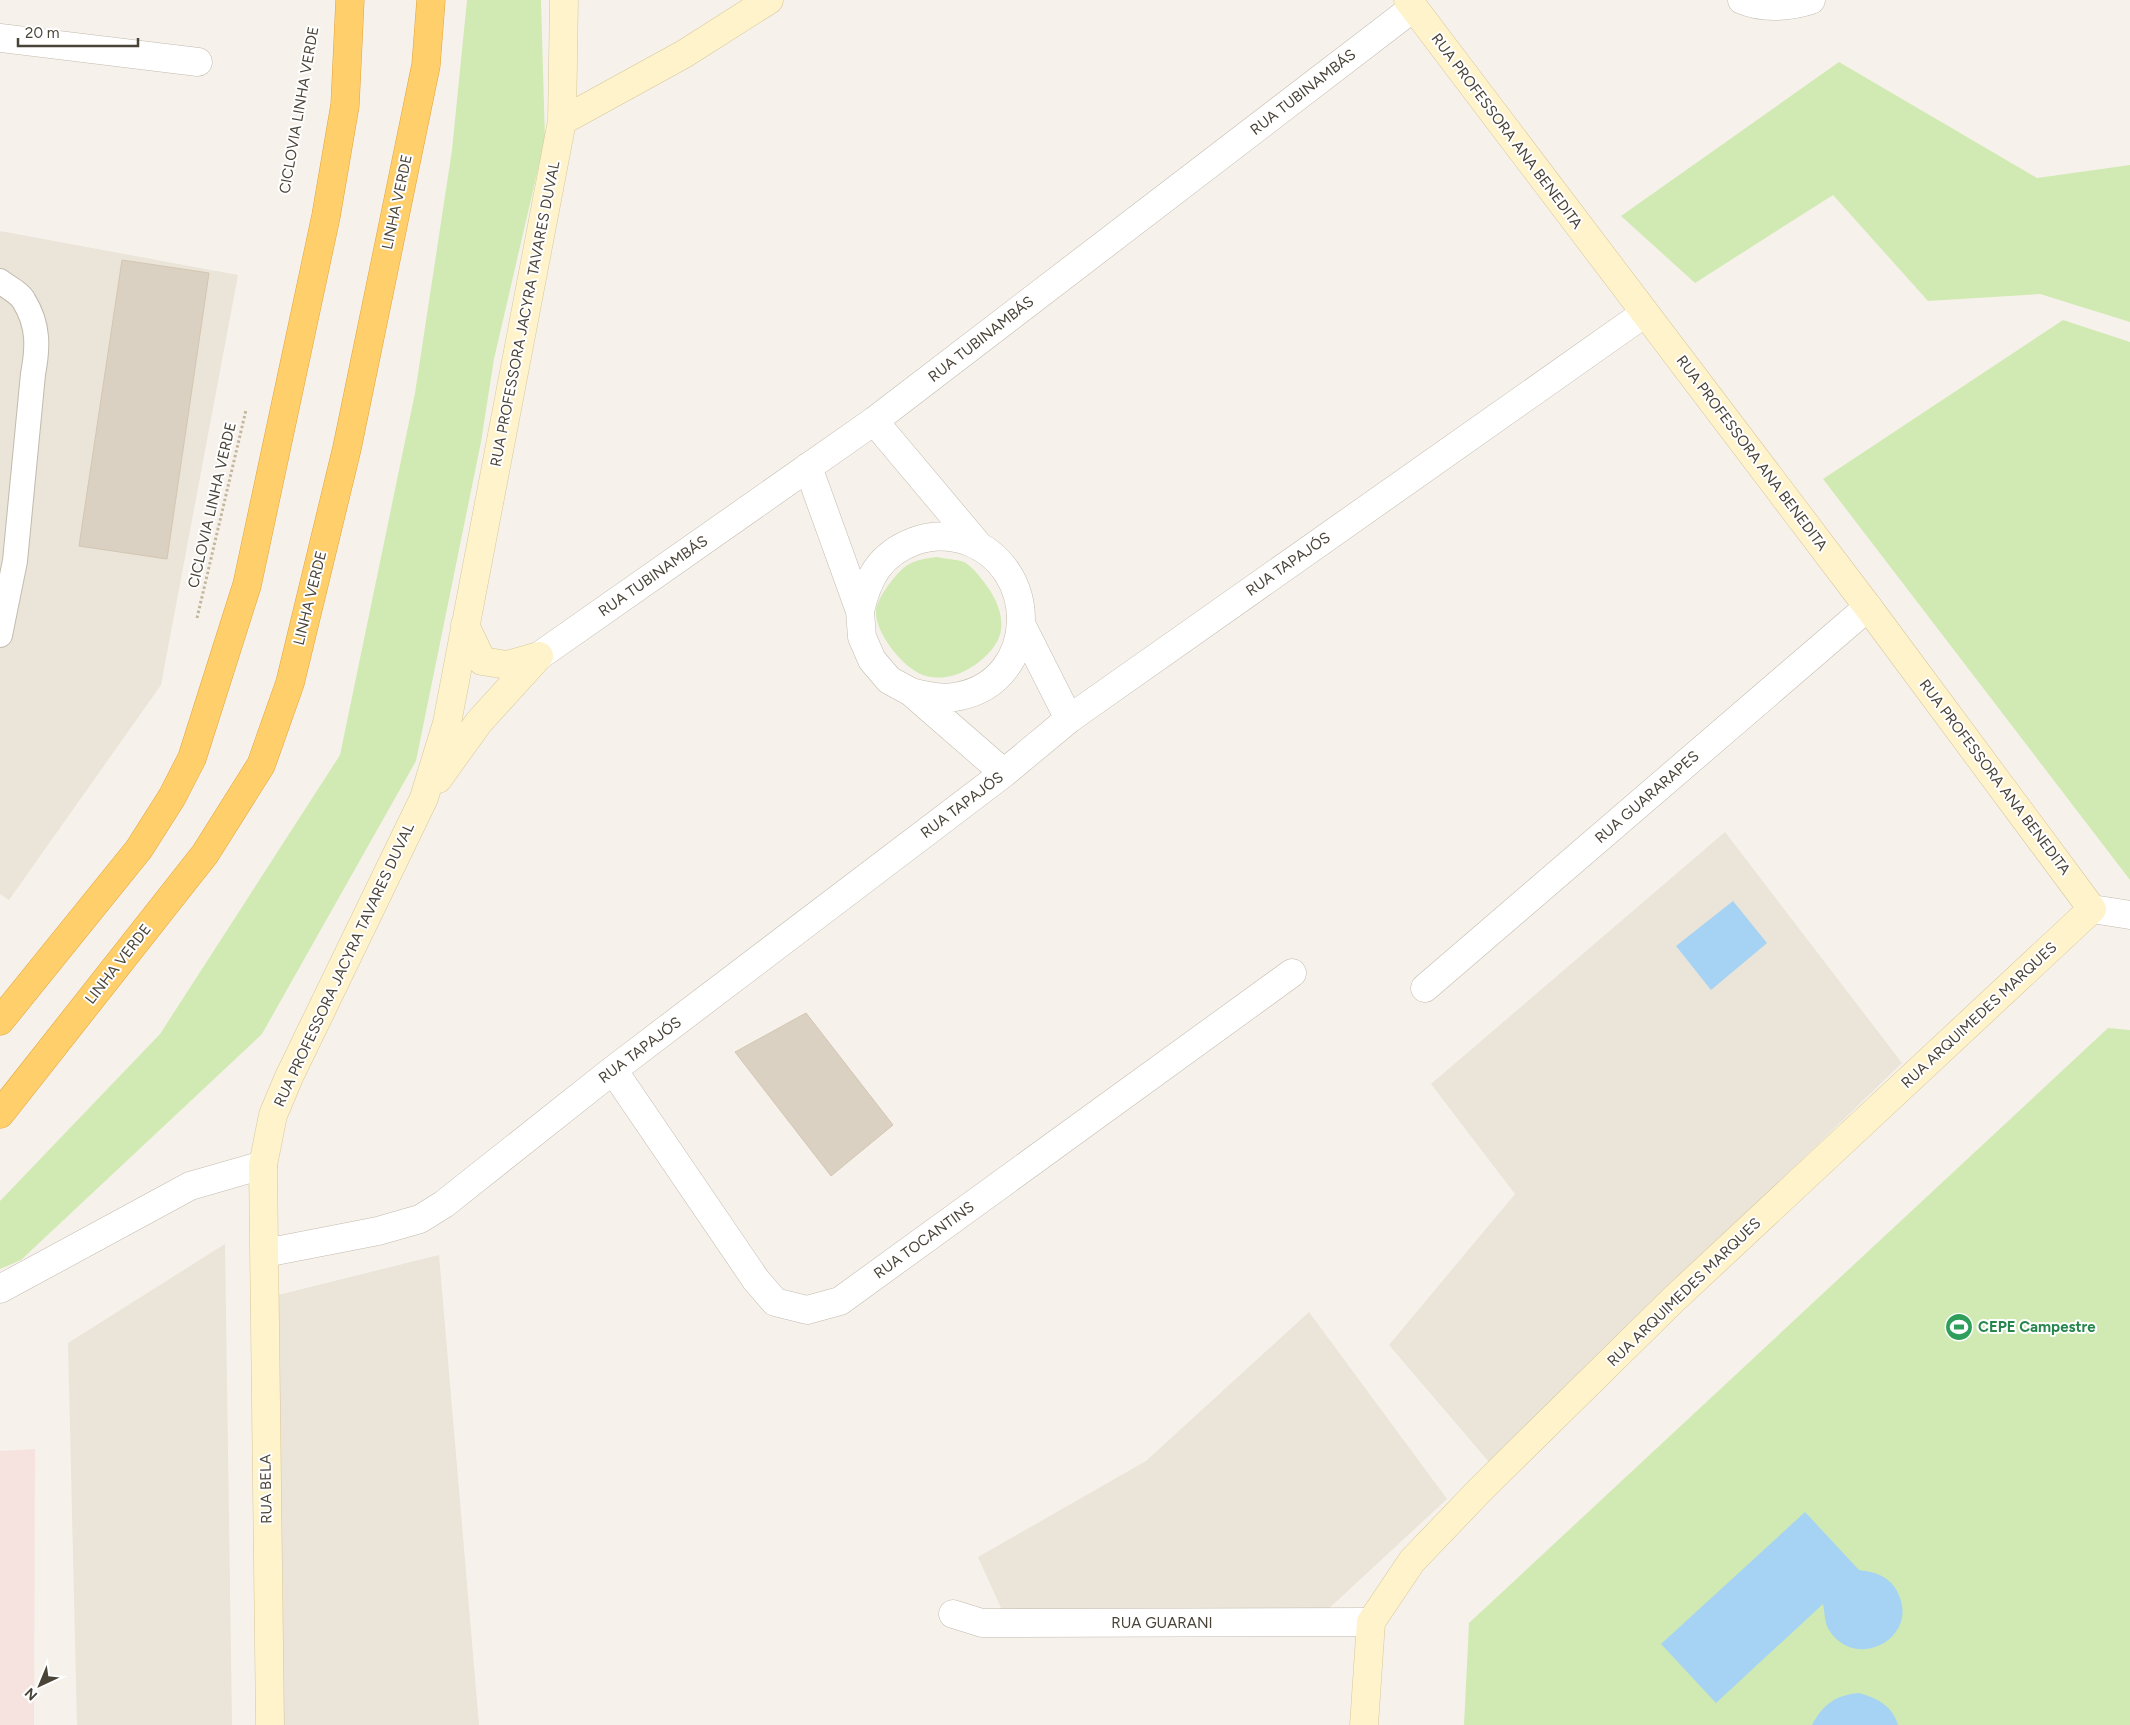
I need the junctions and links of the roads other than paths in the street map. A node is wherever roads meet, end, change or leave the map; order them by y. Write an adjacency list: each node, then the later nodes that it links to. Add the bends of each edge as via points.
1 (350, 0): 30 (highway, via 345,105 326,216 247,585 192,758 139,849)
2 (431, 0): 32 (highway, LINHA VERDE, via 426,65 347,448 290,683 261,765 204,854)
3 (564, 0): 10 (street, RUA PROFESSORA JACYRA TAVARES DUVAL)
4 (769, 0): 10 (street, via 684,54)
5 (1742, 0): 6 (street, via 1770,6)
6 (1811, 0)
7 (1410, 4): 12 (street, RUA PROFESSORA ANA BENEDITA); 13 (street, RUA TUBINAMBÁS)
8 (0, 38): 9 (street)
9 (198, 62)
10 (562, 121): 18 (street, RUA PROFESSORA JACYRA TAVARES DUVAL)
11 (0, 281): 20 (lane, via 24,300 37,333 37,353 15,561)
12 (1645, 313): 16 (street, RUA PROFESSORA ANA BENEDITA); 23 (street, RUA TAPAJÓS)
13 (874, 421): 14 (street, RUA TUBINAMBÁS); 15 (street)
14 (808, 467): 17 (street); 21 (street, RUA TUBINAMBÁS)
15 (979, 546): 17 (street, via 953,537 926,537 901,546 880,563 866,585); 19 (street, via 1005,567 1021,605)
16 (1868, 607): 26 (street, RUA PROFESSORA ANA BENEDITA); 29 (street, RUA GUARARAPES)
17 (860, 611): 22 (street, via 862,637 872,660 889,680)
18 (465, 625): 21 (street, via 482,661 507,665); 25 (street, RUA PROFESSORA JACYRA TAVARES DUVAL, via 447,723)
19 (1022, 626): 22 (street, via 1015,650 1002,671 983,687 960,696 936,698); 23 (street)
20 (0, 635)
21 (539, 656): 25 (street, RUA PROFESSORA JACYRA TAVARES DUVAL, via 478,722)
22 (911, 692): 24 (street)
23 (1069, 718): 24 (street, RUA TAPAJÓS)
24 (1004, 773): 31 (street, RUA TAPAJÓS)
25 (424, 798): 33 (street, RUA PROFESSORA JACYRA TAVARES DUVAL, via 289,1077 273,1116)
26 (2092, 909): 27 (street); 37 (street, RUA ARQUIMEDES MARQUES, via 1673,1300 1481,1489 1412,1561)
27 (2130, 915)
28 (1292, 973): 31 (street, RUA TOCANTINS, via 840,1301 807,1310 775,1302 756,1280)
29 (1426, 988)
30 (0, 1021)
31 (613, 1070): 34 (street, RUA TAPAJÓS, via 444,1204 420,1219 378,1231)
32 (0, 1114)
33 (263, 1165): 34 (street, RUA PROFESSORA JACYRA TAVARES DUVAL); 35 (street, via 190,1186)
34 (265, 1253): 38 (street, RUA BELA)
35 (0, 1289)
36 (953, 1614): 37 (street, RUA GUARANI, via 982,1623)
37 (1371, 1622): 39 (street)
38 (270, 1725)
39 (1364, 1725)

